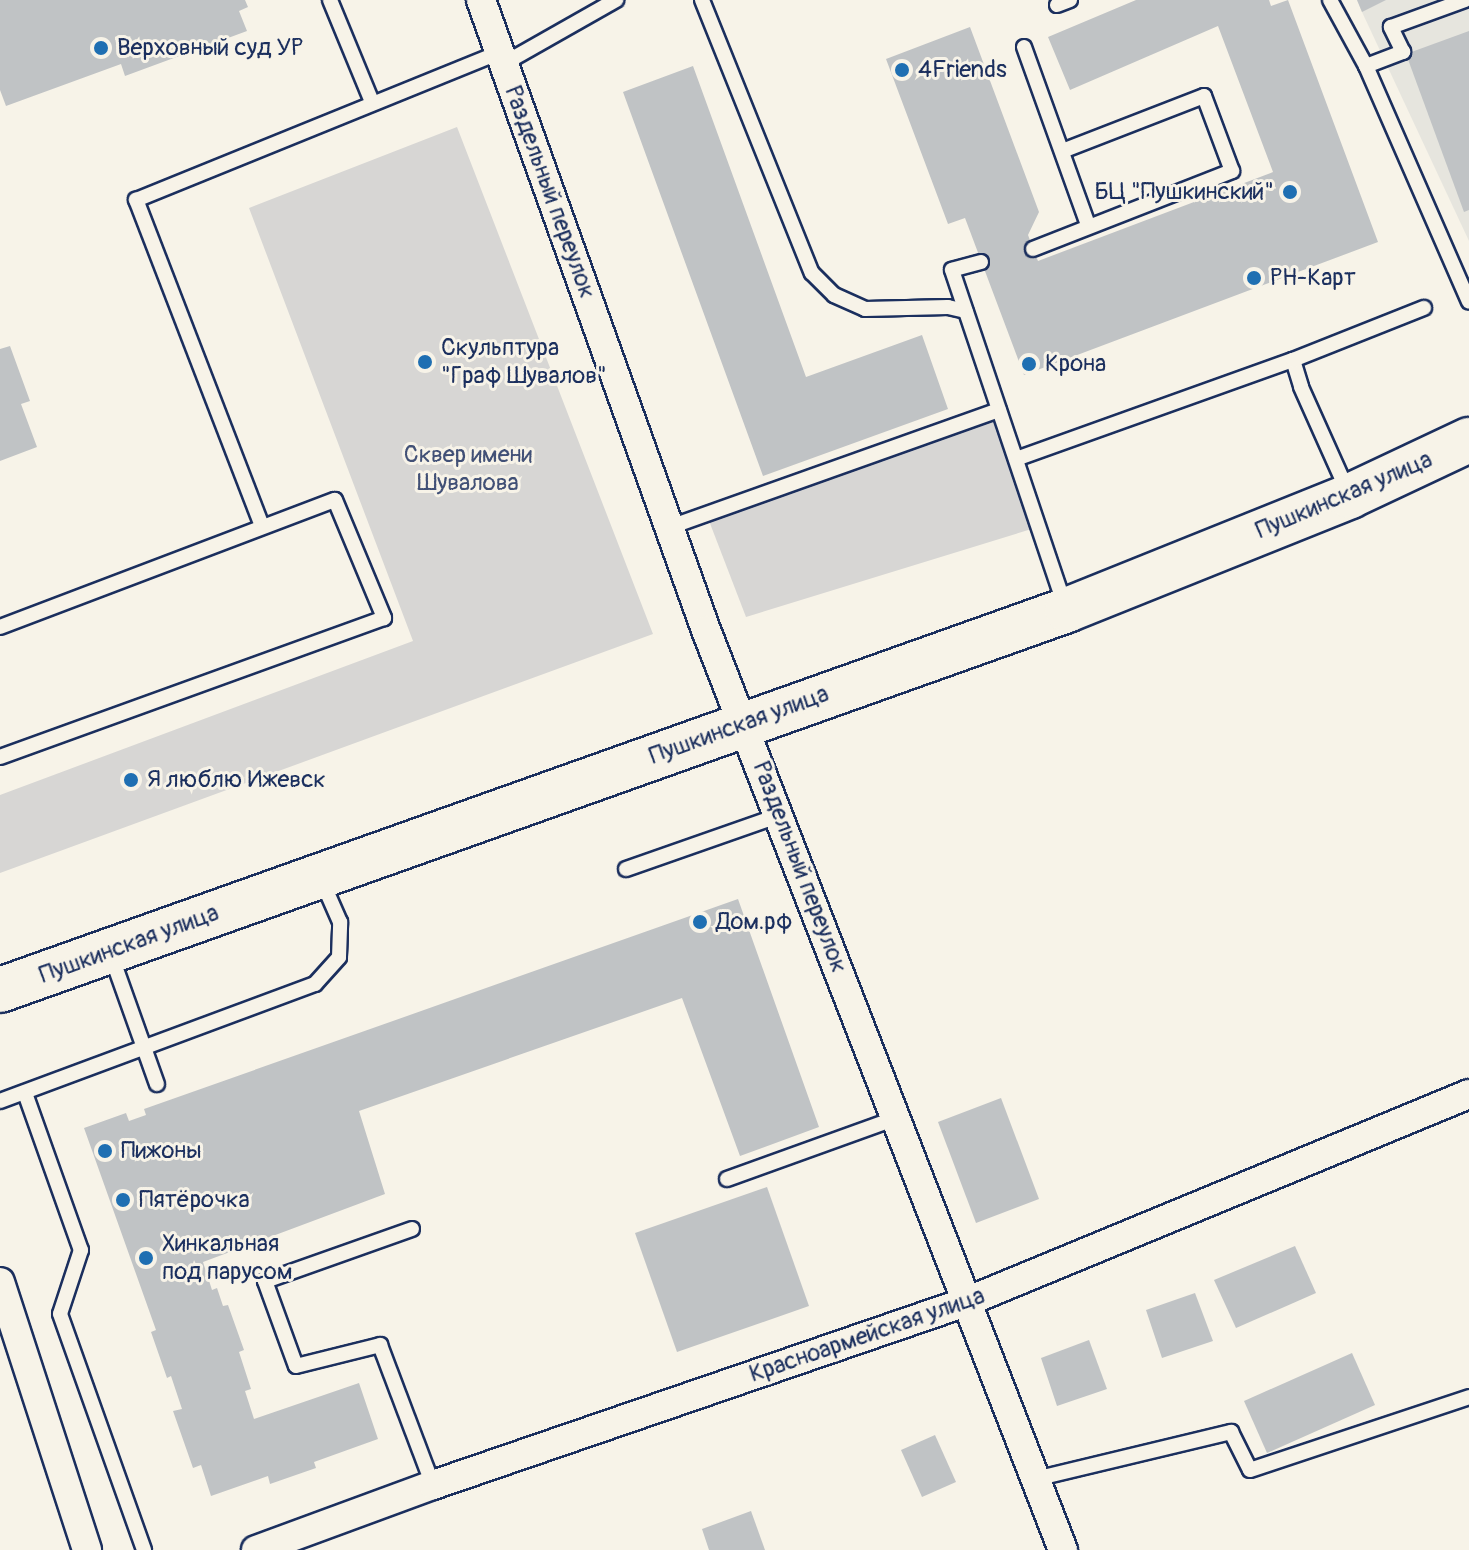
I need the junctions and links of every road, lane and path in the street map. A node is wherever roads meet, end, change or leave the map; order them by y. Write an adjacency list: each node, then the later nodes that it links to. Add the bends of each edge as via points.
1 (330, 0): 10 (lane)
2 (481, 0): 8 (street, Раздельный переулок)
3 (616, 0): 8 (lane)
4 (702, 0): 17 (lane, via 812,273 834,295 865,309)
5 (1330, 0): 9 (lane)
6 (1465, 0): 9 (lane, via 1391,27 1403,52)
7 (1024, 47): 11 (lane)
8 (503, 57): 10 (lane); 24 (street, Раздельный переулок)
9 (1366, 66): 15 (lane)
10 (372, 102): 23 (lane, via 136,200)
11 (1062, 151): 12 (lane); 12 (lane, via 1204,96 1232,171)
12 (1088, 225): 13 (lane)
13 (1033, 249)
14 (981, 262): 17 (lane, via 952,270)
15 (1467, 294)
16 (1424, 308): 18 (lane)
17 (966, 311): 19 (lane)
18 (1293, 360): 21 (lane); 22 (lane)
19 (999, 410): 21 (lane); 24 (lane)
20 (1469, 440): 22 (main road, Пушкинская улица)
21 (1016, 459): 25 (lane)
22 (1350, 496): 25 (main road, Пушкинская улица)
23 (262, 526): 26 (lane); 28 (lane, via 335,500 384,618)
24 (670, 527): 27 (street, Раздельный переулок)
25 (1067, 610): 27 (main road, Пушкинская улица)
26 (0, 627)
27 (744, 723): 29 (street, Раздельный переулок); 31 (main road, Пушкинская улица)
28 (0, 757)
29 (780, 815): 30 (lane); 39 (street, Раздельный переулок)
30 (626, 869)
31 (319, 875): 32 (main road, Пушкинская улица); 34 (lane, via 340,922 339,957 315,984)
32 (109, 951): 33 (main road, Пушкинская улица); 34 (lane)
33 (0, 990)
34 (144, 1048): 35 (lane); 36 (lane)
35 (157, 1084)
36 (25, 1093): 38 (lane); 48 (lane, via 81,1250 60,1314)
37 (1469, 1094): 43 (street, Красноармейская улица)
38 (0, 1101)
39 (896, 1118): 40 (lane); 43 (street, Раздельный переулок)
40 (727, 1179)
41 (412, 1229): 46 (lane, via 265,1281 296,1366 380,1345)
42 (0, 1282): 47 (street)
43 (966, 1302): 45 (street, Раздельный переулок); 46 (street, Красноармейская улица)
44 (1469, 1397): 45 (lane, via 1250,1470 1231,1432)
45 (1035, 1479): 50 (street, Раздельный переулок)
46 (433, 1485): 49 (street, Красноармейская улица)
47 (87, 1550)
48 (144, 1550)
49 (256, 1550)
50 (1063, 1550)

